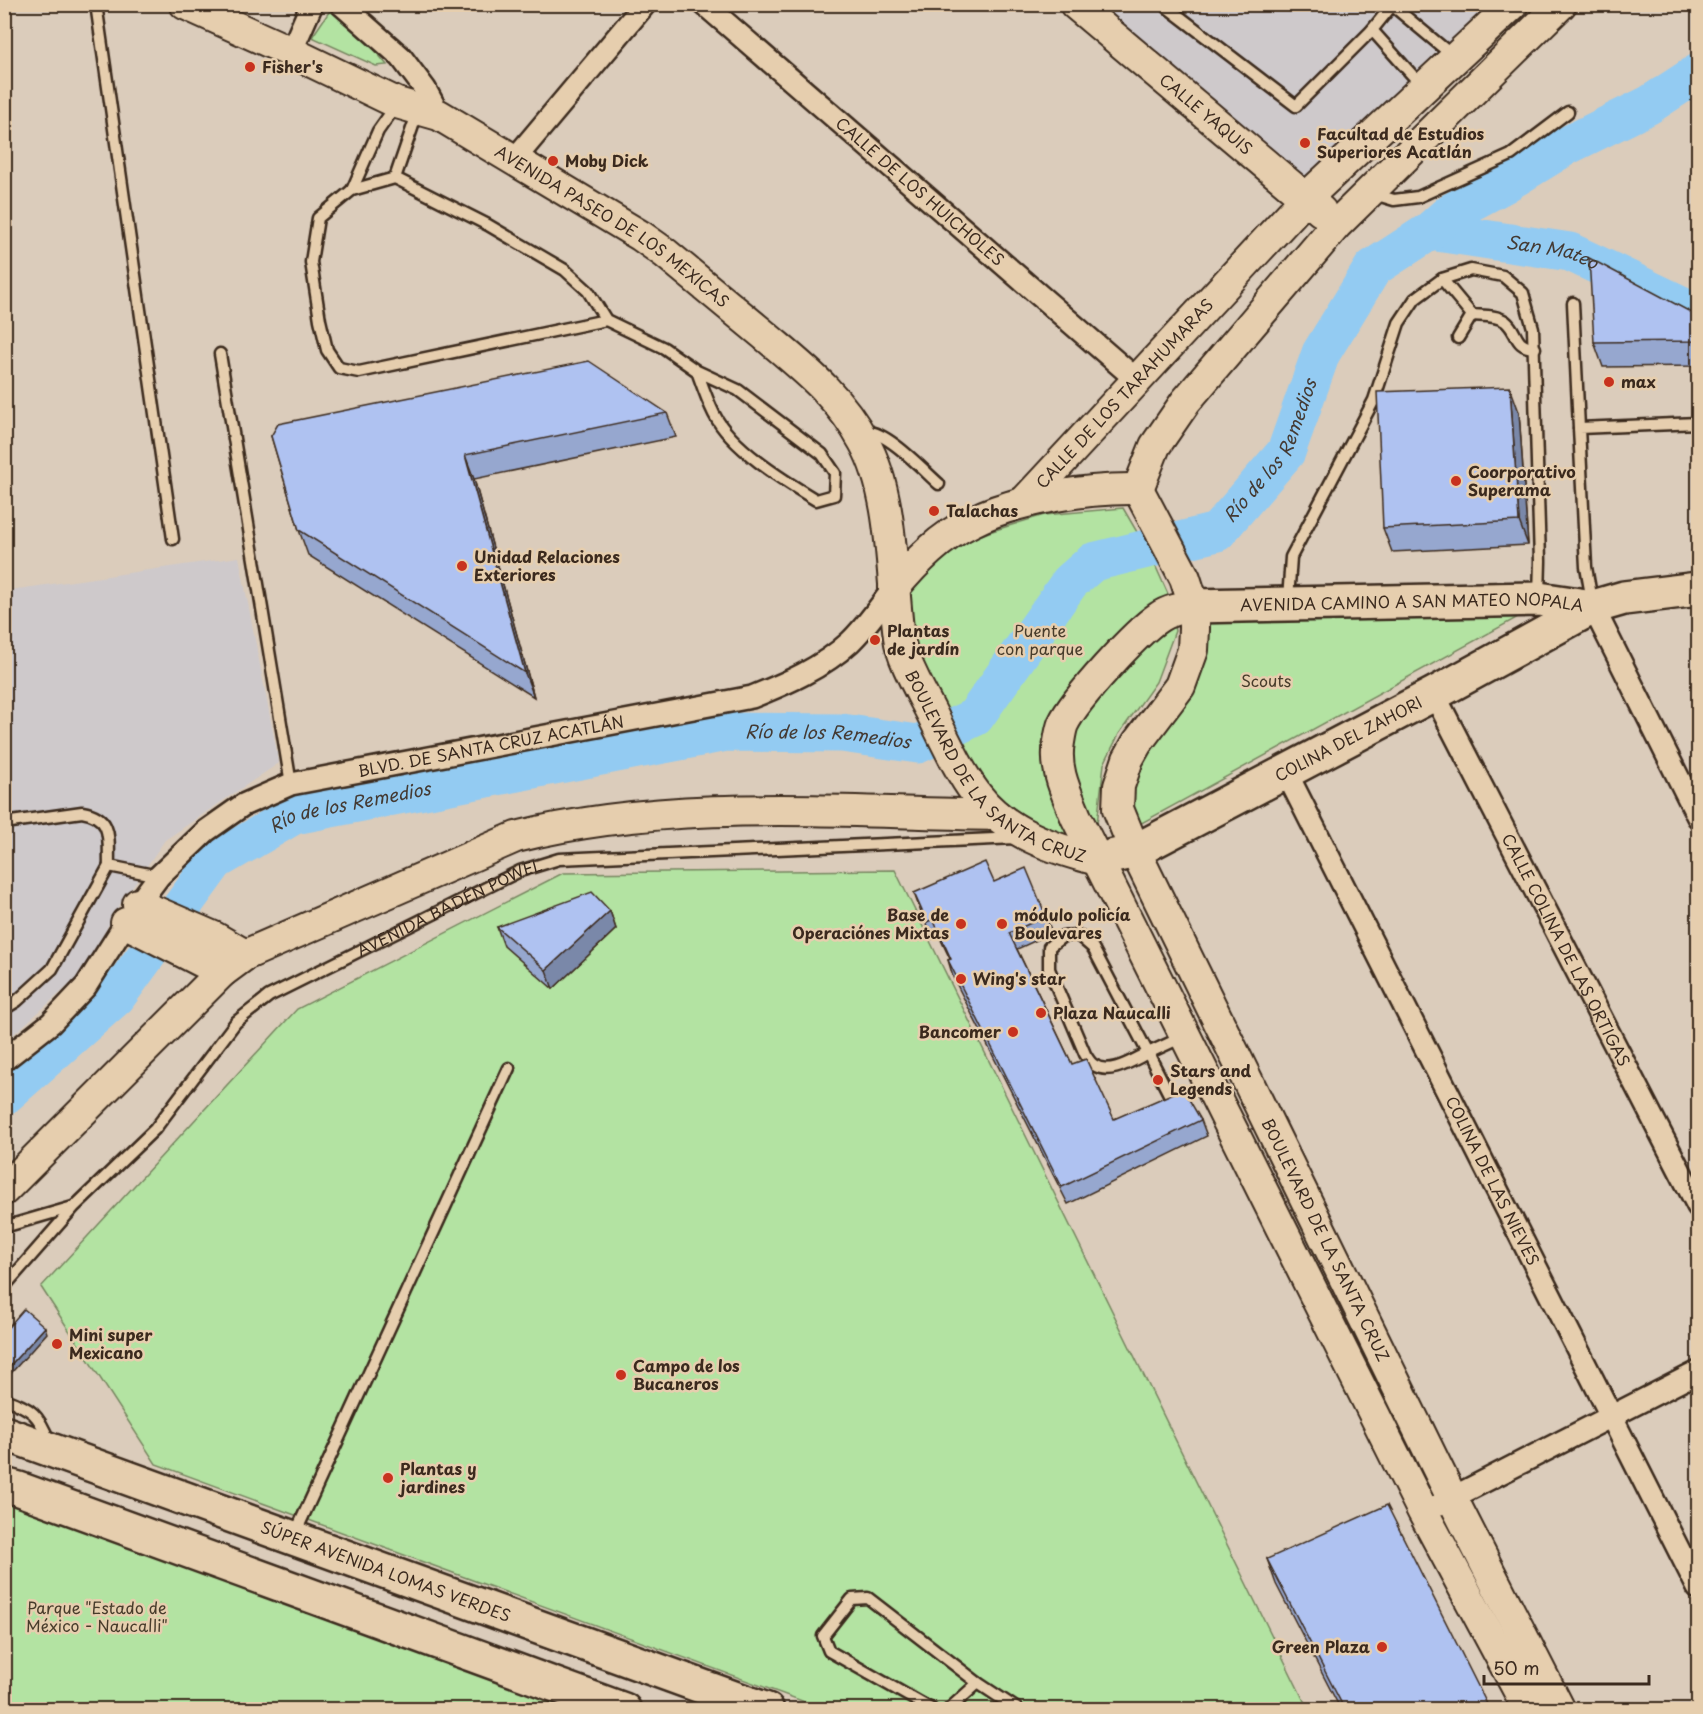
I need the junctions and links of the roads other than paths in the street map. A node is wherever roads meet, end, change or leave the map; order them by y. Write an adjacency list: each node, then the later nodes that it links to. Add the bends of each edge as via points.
1 (96, 4): 39 (lane)
2 (185, 4): 13 (main road, AVENIDA PASEO DE LOS MEXICAS)
3 (312, 4): 13 (street)
4 (341, 4): 16 (street, via 401,57 425,89)
5 (645, 4): 18 (street)
6 (704, 4): 32 (street, CALLE DE LOS HUICHOLES)
7 (1075, 4): 22 (main road, CALLE YAQUIS)
8 (1163, 4): 12 (lane, via 1296,106)
9 (1513, 4): 14 (main road, CALLE DE LOS TARAHUMARAS)
10 (1561, 4): 21 (main road)
11 (1393, 5): 12 (lane); 14 (lane)
12 (1372, 30): 15 (lane)
13 (291, 52): 16 (main road, AVENIDA PASEO DE LOS MEXICAS)
14 (1456, 58): 15 (main road, CALLE DE LOS TARAHUMARAS)
15 (1424, 88): 22 (main road, CALLE DE LOS TARAHUMARAS)
16 (418, 110): 18 (main road, AVENIDA PASEO DE LOS MEXICAS); 19 (lane); 20 (lane, via 378,131)
17 (1569, 112): 21 (lane, via 1510,155 1418,197 1394,200)
18 (513, 161): 35 (main road, AVENIDA PASEO DE LOS MEXICAS, via 665,253 823,385)
19 (395, 177): 20 (lane); 27 (lane, via 565,270 588,291)
20 (352, 190): 27 (lane, via 318,218 311,262 327,350 339,368 359,372)
21 (1371, 193): 23 (main road)
22 (1306, 198): 23 (main road, CALLE YAQUIS); 32 (main road, CALLE DE LOS TARAHUMARAS)
23 (1337, 224): 37 (main road, via 1185,401 1155,446)
24 (1442, 279): 26 (lane); 29 (lane, via 1471,270 1503,276 1523,292); 44 (lane, via 1415,299 1399,323 1374,400 1291,557)
25 (1573, 303): 34 (lane)
26 (1472, 315): 28 (lane); 29 (lane, via 1505,322 1520,344)
27 (606, 320): 31 (lane, via 664,348)
28 (1458, 338)
29 (1535, 348): 43 (lane)
30 (220, 354): 48 (lane)
31 (697, 371): 31 (lane, via 714,415 733,441 816,500 834,495 835,473 822,454 738,390)
32 (1137, 380): 38 (main road, CALLE DE LOS TARAHUMARAS)
33 (1698, 423): 34 (lane)
34 (1580, 428): 45 (lane, via 1586,567)
35 (859, 433): 36 (lane, via 870,431 889,441); 40 (main road, AVENIDA PASEO DE LOS MEXICAS, via 879,480)
36 (939, 484)
37 (1138, 489): 38 (main road, CALLE DE LOS TARAHUMARAS, via 1104,489); 42 (main road, BOULEVARD DE LA SANTA CRUZ)
38 (1024, 502): 40 (main road, BLVD. DE SANTA CRUZ ACATLÁN, via 971,521 917,561)
39 (173, 539)
40 (894, 588): 48 (street, BLVD. DE SANTA CRUZ ACATLÁN, via 850,642 826,661 753,697); 49 (main road, BOULEVARD DE LA SANTA CRUZ, via 899,641 917,686 958,765 977,795)
41 (1698, 589): 45 (main road, AVENIDA CAMINO A SAN MATEO NOPALA, via 1624,598)
42 (1189, 592): 44 (main road, AVENIDA CAMINO A SAN MATEO NOPALA); 53 (main road, BOULEVARD DE LA SANTA CRUZ, via 1193,650 1180,686 1137,743 1119,786 1118,809); 54 (main road, BOULEVARD DE LA SANTA CRUZ, via 1176,609 1159,616 1095,681 1063,724 1058,768 1076,817)
43 (1539, 599): 44 (main road, AVENIDA CAMINO A SAN MATEO NOPALA); 45 (main road, AVENIDA CAMINO A SAN MATEO NOPALA)
44 (1288, 603)
45 (1593, 607): 46 (main road, COLINA DEL ZAHORI); 50 (street)
46 (1434, 694): 47 (main road, COLINA DEL ZAHORI); 66 (street, CALLE COLINA DE LAS ORTIGAS)
47 (1286, 772): 53 (main road, COLINA DEL ZAHORI); 72 (street, COLINA DE LAS NIEVES)
48 (291, 784): 56 (street, BLVD. DE SANTA CRUZ ACATLÁN, via 243,805 206,831)
49 (996, 815): 52 (main road, BOULEVARD DE LA SANTA CRUZ); 58 (main road, via 710,811 562,825 516,837)
50 (1698, 817)
51 (4, 823): 55 (lane, via 82,812 94,814 104,822 108,834)
52 (1031, 838): 54 (main road, BOULEVARD DE LA SANTA CRUZ); 67 (lane, AVENIDA BADÉN POWEL, via 559,859 520,871 269,996 236,1022 155,1129)
53 (1135, 851): 54 (main road, COLINA DEL ZAHORI); 76 (main road, BOULEVARD DE LA SANTA CRUZ)
54 (1098, 860): 60 (main road, BOULEVARD DE LA SANTA CRUZ)
55 (109, 866): 56 (lane); 59 (lane, via 52,969)
56 (159, 876): 57 (street, BLVD. DE SANTA CRUZ ACATLÁN)
57 (138, 916): 58 (main road, via 192,957); 58 (main road, via 214,937); 62 (street, BLVD. DE SANTA CRUZ ACATLÁN, via 86,986 51,1023)
58 (234, 963): 65 (main road)
59 (4, 1009)
60 (1186, 1035): 61 (lane); 77 (main road, BOULEVARD DE LA SANTA CRUZ)
61 (1148, 1053): 61 (lane, via 1093,948 1078,935 1063,936 1049,947 1049,969 1093,1065 1117,1067); 64 (lane)
62 (4, 1060)
63 (509, 1068): 78 (lane)
64 (1170, 1096)
65 (4, 1190)
66 (1698, 1206)
67 (74, 1207): 68 (lane); 69 (lane, AVENIDA BADÉN POWEL)
68 (4, 1227)
69 (4, 1287)
70 (1698, 1372): 72 (street)
71 (4, 1399): 74 (lane, via 35,1413)
72 (1612, 1416): 76 (street); 79 (street, COLINA DE LAS NIEVES)
73 (4, 1433): 74 (main road, SÚPER AVENIDA LOMAS VERDES)
74 (53, 1450): 78 (main road, SÚPER AVENIDA LOMAS VERDES)
75 (8, 1482): 81 (main road)
76 (1452, 1498): 77 (street); 87 (main road, BOULEVARD DE LA SANTA CRUZ)
77 (1423, 1512): 86 (main road, BOULEVARD DE LA SANTA CRUZ)
78 (293, 1538): 82 (main road, SÚPER AVENIDA LOMAS VERDES)
79 (1698, 1588)
80 (978, 1683): 83 (lane, via 868,1598 852,1599 822,1636 829,1650); 84 (lane); 85 (lane)
81 (624, 1710)
82 (767, 1710)
83 (933, 1710)
84 (948, 1710)
85 (1019, 1710)
86 (1529, 1710)
87 (1560, 1710)

